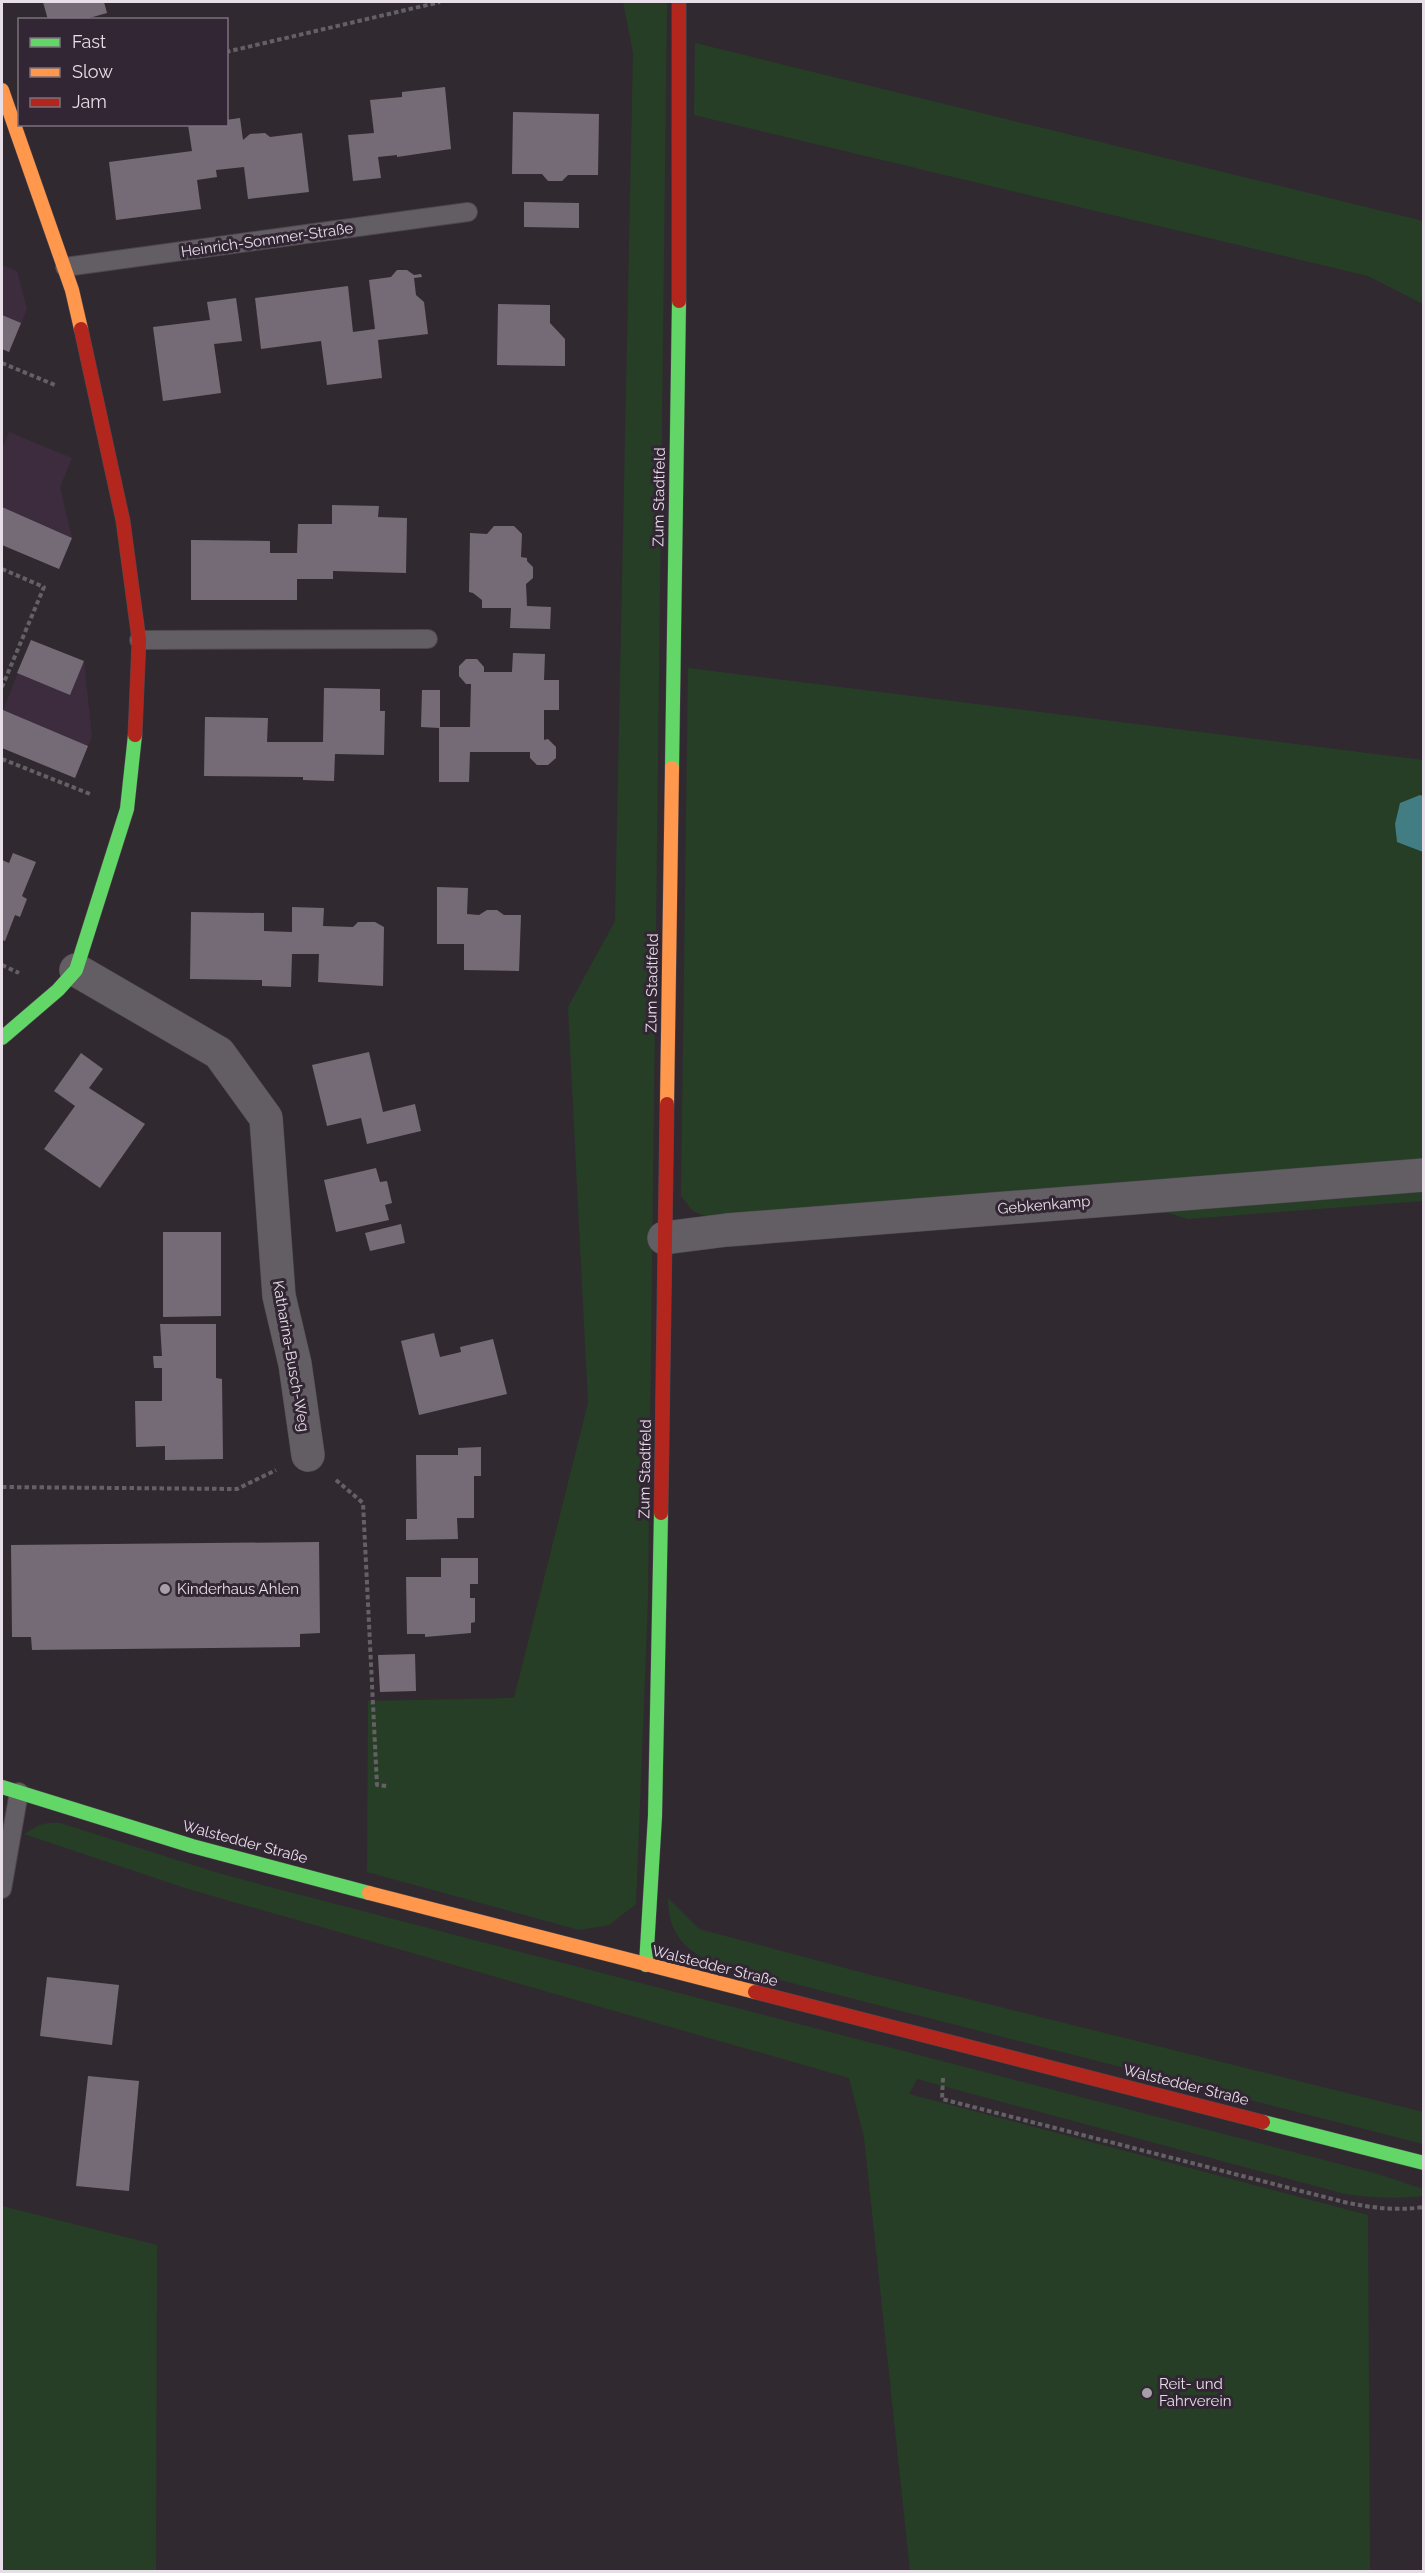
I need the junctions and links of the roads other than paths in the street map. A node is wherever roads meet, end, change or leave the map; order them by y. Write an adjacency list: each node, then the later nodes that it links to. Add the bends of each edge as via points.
1 (679, 2): 10 (street, Zum Stadtfeld, via 680,223)
2 (2, 90): 4 (street)
3 (468, 212): 4 (lane, Heinrich-Sommer-Straße)
4 (65, 267): 6 (street, via 123,521)
5 (428, 639): 6 (lane)
6 (139, 640): 7 (street, via 127,809)
7 (76, 970): 8 (street); 11 (street, Katharina-Busch-Weg, via 219,1053 266,1118 279,1296 295,1364)
8 (2, 1038)
9 (1424, 1175): 10 (street, Gebkenkamp)
10 (664, 1238): 14 (street, Zum Stadtfeld, via 655,1792)
11 (308, 1455)
12 (10, 1790): 13 (lane); 14 (street, Walstedder Straße, via 192,1846)
13 (2, 1889)
14 (646, 1965): 15 (street, Walstedder Straße)
15 (1424, 2163)

